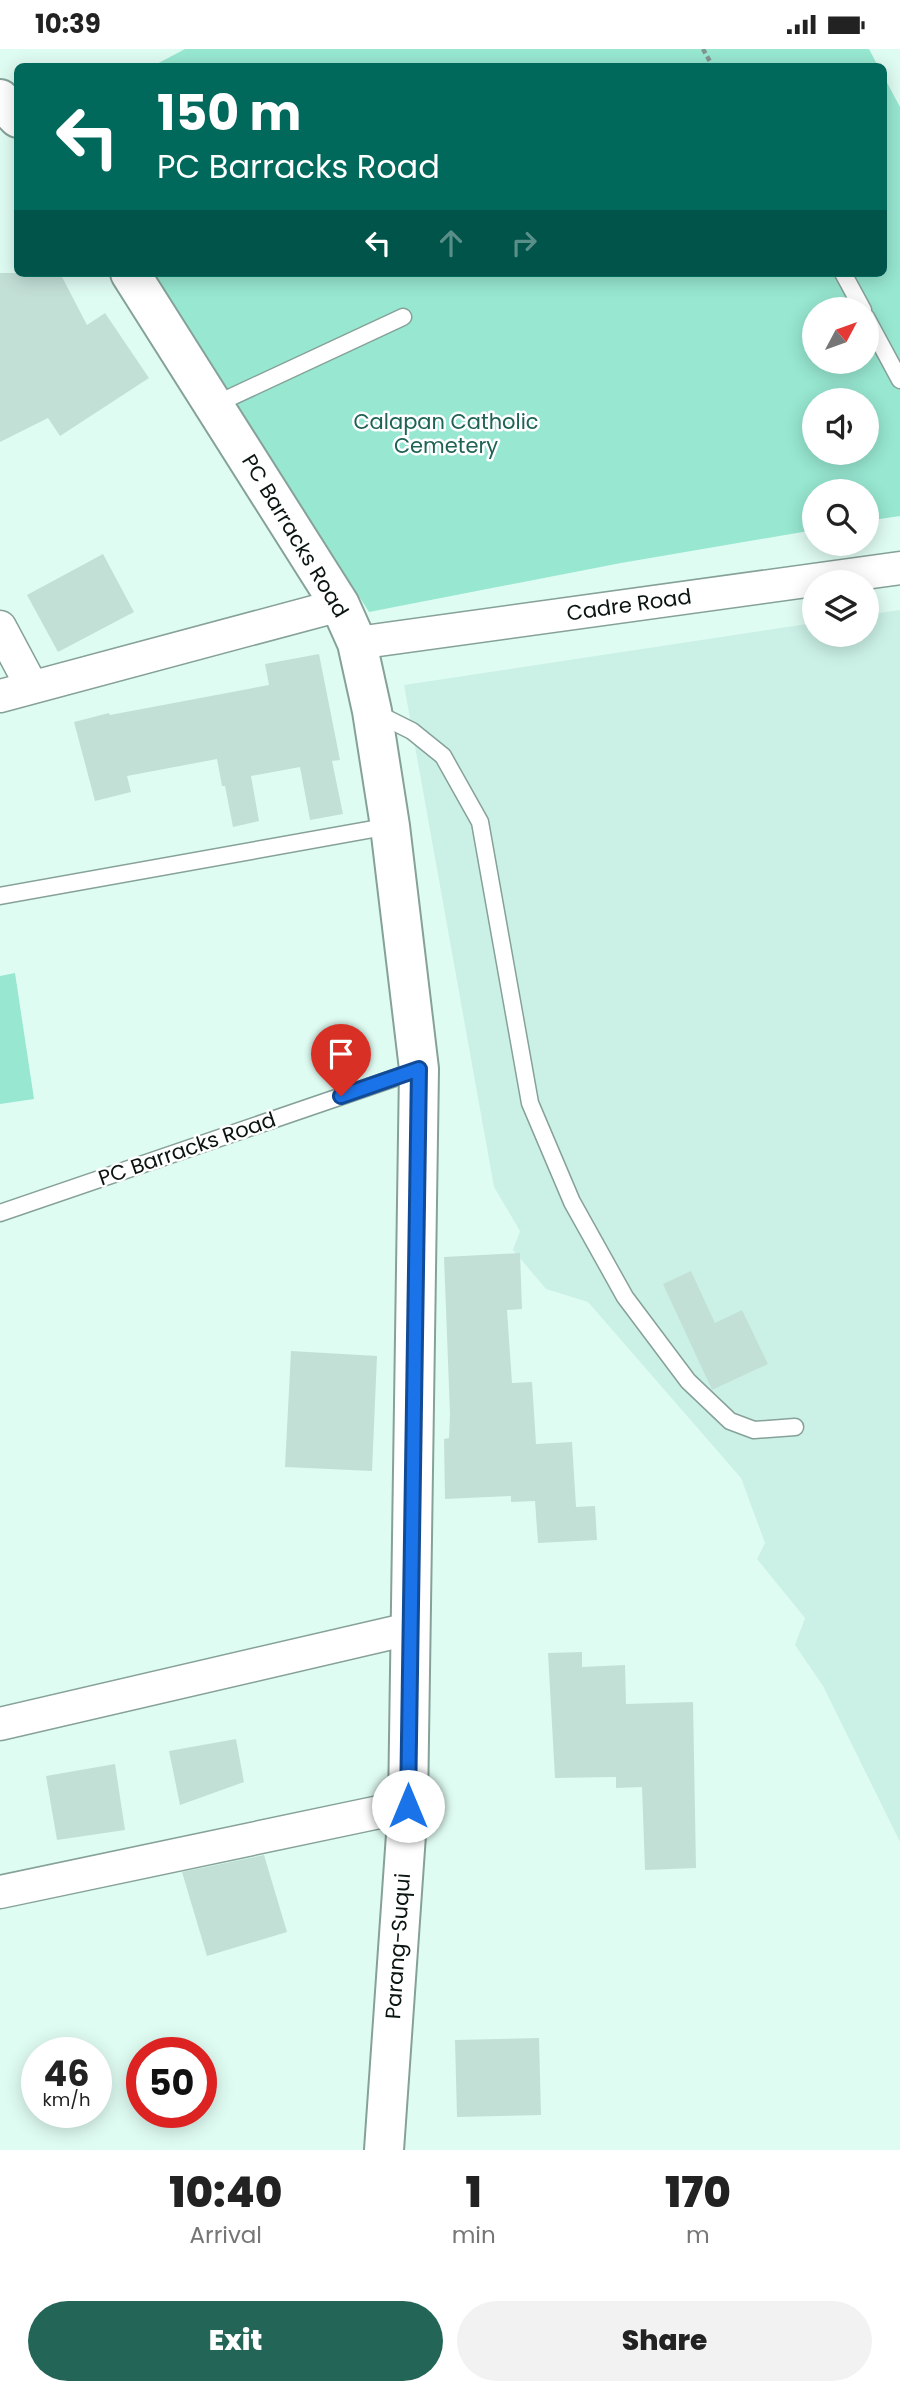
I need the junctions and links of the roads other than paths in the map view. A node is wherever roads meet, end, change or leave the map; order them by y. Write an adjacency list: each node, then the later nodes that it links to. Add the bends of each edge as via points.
1 (0, 99): 2 (main road)
2 (14, 114)
3 (133, 277): 9 (main road, PC Barracks Road)
4 (845, 277): 5 (lane)
5 (856, 297)
6 (403, 317): 9 (lane)
7 (879, 341): 8 (lane)
8 (900, 380)
9 (214, 405): 11 (main road, PC Barracks Road)
10 (900, 568): 13 (street, Cadre Road)
11 (340, 604): 13 (main road, PC Barracks Road); 14 (street)
12 (0, 627): 14 (street)
13 (358, 643): 16 (main road, PC Barracks Road)
14 (32, 687): 15 (street)
15 (0, 696)
16 (372, 711): 17 (main road, PC Barracks Road); 21 (lane, via 412,730 443,756 480,822 530,1104 572,1202 625,1297 688,1381 730,1421 754,1430)
17 (390, 826): 18 (lane); 19 (main road, PC Barracks Road)
18 (0, 896)
19 (419, 1069): 20 (lane, PC Barracks Road); 22 (main road, Parang-Suqui)
20 (0, 1213)
21 (795, 1427)
22 (409, 1629): 23 (street); 24 (main road, Parang-Suqui)
23 (0, 1724)
24 (408, 1806): 25 (street); 26 (main road, Parang-Suqui)
25 (0, 1892)
26 (384, 2150)

